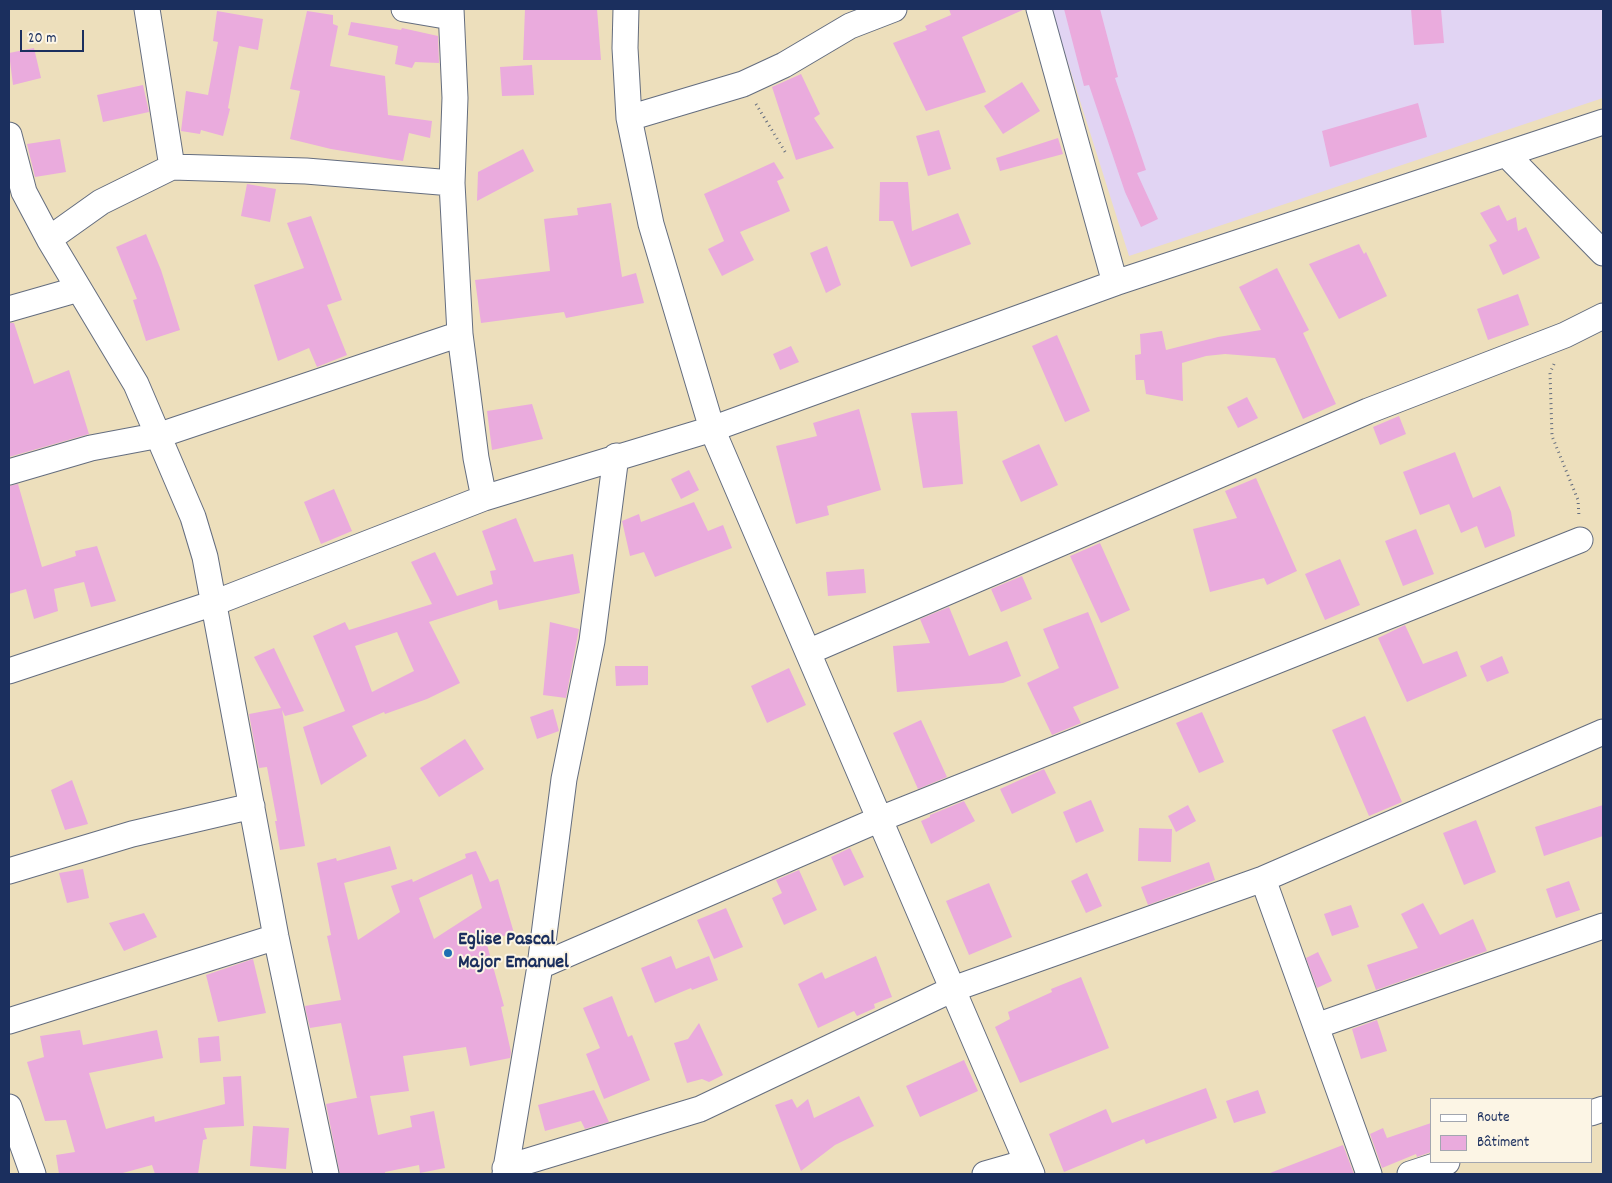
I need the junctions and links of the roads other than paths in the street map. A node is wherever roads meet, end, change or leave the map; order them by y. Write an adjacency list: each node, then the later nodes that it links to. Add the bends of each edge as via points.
1 (147, 9): 12 (street)
2 (404, 9): 6 (street)
3 (626, 9): 8 (street)
4 (894, 9): 7 (street)
5 (1039, 9): 16 (street)
6 (451, 13): 13 (street, via 455,98)
7 (850, 17): 8 (street, via 784,66 743,84)
8 (629, 118): 21 (street, via 651,224)
9 (1603, 122): 11 (street)
10 (9, 135): 14 (street, via 24,192)
11 (1507, 155): 15 (street); 16 (street)
12 (172, 167): 13 (street, via 306,172); 14 (street, via 101,202)
13 (452, 183): 20 (street)
14 (50, 239): 17 (street)
15 (1603, 253)
16 (1115, 283): 21 (street)
17 (79, 289): 18 (street); 22 (street, via 136,384)
18 (9, 309)
19 (1603, 316): 28 (street, via 1565,335 1368,411)
20 (460, 334): 22 (street); 25 (street)
21 (712, 429): 23 (street); 28 (street)
22 (160, 436): 24 (street, via 91,448); 27 (street, via 193,517)
23 (616, 456): 25 (street); 37 (street, via 592,641 564,779)
24 (9, 472)
25 (484, 498): 27 (street)
26 (1580, 540): 32 (street)
27 (214, 603): 29 (street); 31 (street)
28 (808, 652): 32 (street)
29 (9, 671)
30 (1603, 732): 34 (street)
31 (252, 806): 33 (street, via 132,834); 36 (street)
32 (880, 819): 37 (street); 38 (street)
33 (9, 871)
34 (1263, 879): 38 (street); 40 (street)
35 (1603, 926): 40 (street)
36 (276, 937): 39 (street); 46 (street)
37 (540, 966): 44 (street)
38 (954, 989): 43 (street); 44 (street, via 700,1109)
39 (9, 1021)
40 (1316, 1026): 48 (street)
41 (9, 1107): 45 (street)
42 (1444, 1163): 49 (street)
43 (1029, 1168): 47 (street)
44 (505, 1171)
45 (33, 1174)
46 (326, 1174)
47 (984, 1174)
48 (1369, 1174)
49 (1414, 1174)

